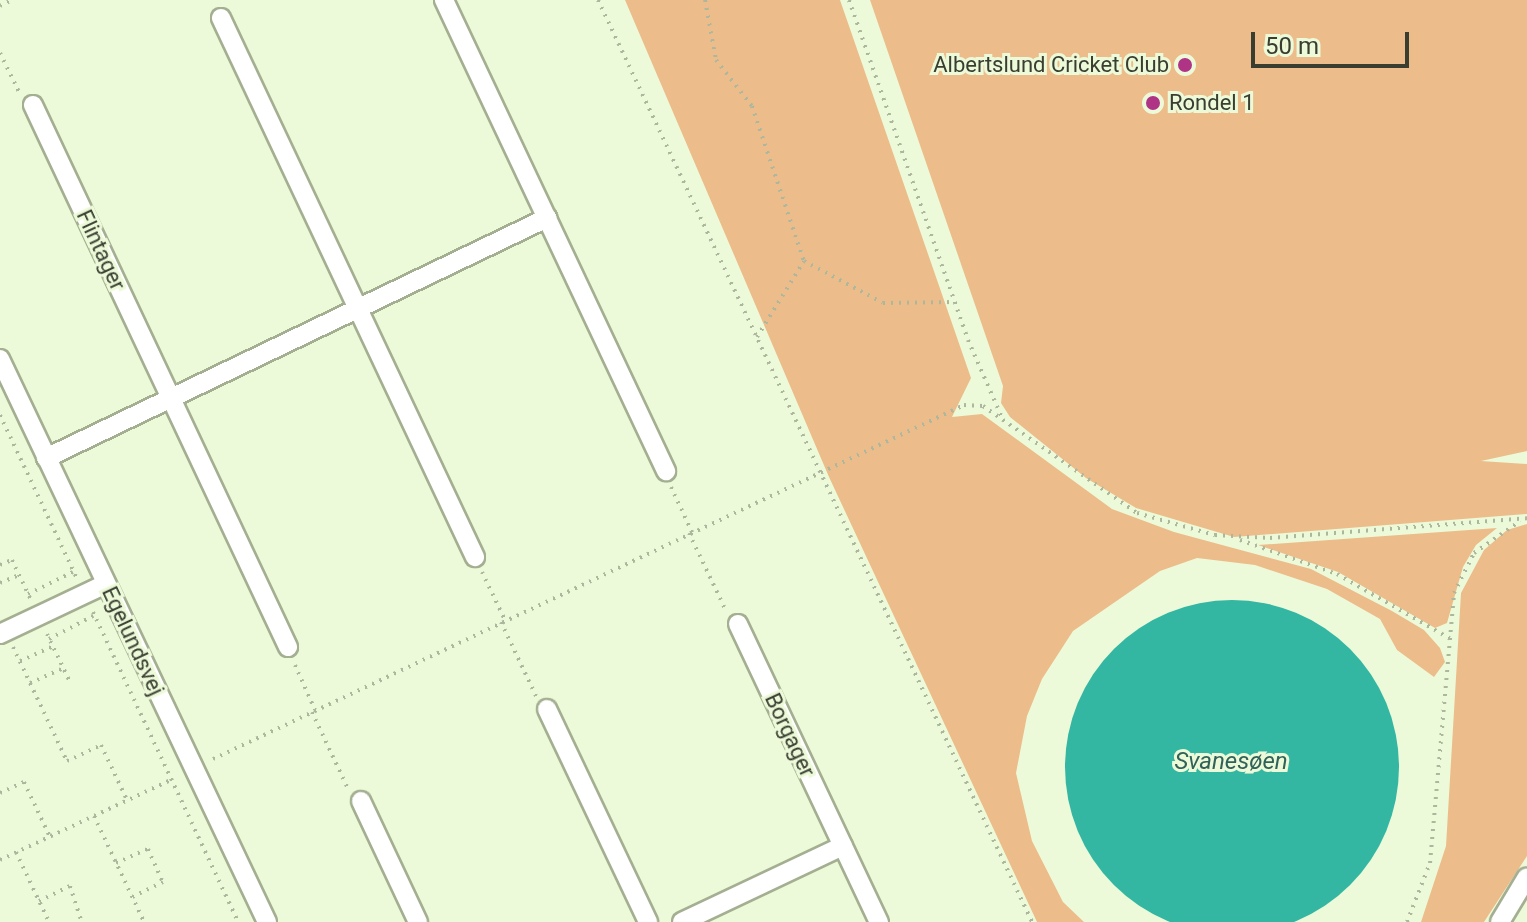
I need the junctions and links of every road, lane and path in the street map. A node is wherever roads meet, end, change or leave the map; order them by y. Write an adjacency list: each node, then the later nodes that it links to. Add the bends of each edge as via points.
1 (12, 0): 6 (path)
2 (444, 0): 10 (street)
3 (598, 0): 14 (path)
4 (705, 0): 11 (path, via 716,60 752,106)
5 (849, 0): 12 (path)
6 (0, 6)
7 (221, 18): 13 (street)
8 (0, 53): 9 (path, via 20,94)
9 (33, 105): 16 (street, Flintager)
10 (547, 218): 13 (street); 21 (street)
11 (804, 261): 12 (path, via 883,303); 14 (path)
12 (955, 302): 18 (path)
13 (359, 306): 16 (street); 25 (street)
14 (757, 338): 20 (path)
15 (0, 359): 19 (street, Egelundsvej)
16 (170, 395): 19 (street); 41 (street, Flintager)
17 (0, 415): 27 (path)
18 (1002, 420): 20 (path, via 983,406 964,405); 24 (path, via 1137,513)
19 (46, 458): 30 (street, Egelundsvej)
20 (820, 470): 23 (path); 71 (path)
21 (666, 471): 23 (path)
22 (1524, 519): 24 (path); 39 (path, via 1501,529 1474,553 1454,593)
23 (691, 532): 35 (path); 36 (path, via 726,611)
24 (1238, 539): 39 (path, via 1337,574)
25 (475, 557): 35 (path)
26 (0, 565): 28 (path, via 12,560)
27 (74, 572): 31 (path); 32 (path)
28 (19, 575): 29 (path); 31 (path)
29 (0, 583)
30 (106, 584): 32 (street); 66 (street, Egelundsvej)
31 (28, 594): 33 (path)
32 (84, 594): 33 (street); 34 (path)
33 (38, 616): 37 (street); 38 (path)
34 (95, 616): 38 (path); 65 (path)
35 (503, 621): 46 (path, via 538,700); 47 (path)
36 (738, 624): 55 (street, Borgager)
37 (3, 632): 42 (path)
38 (49, 639): 40 (path)
39 (1451, 639): 72 (path, via 1430,863)
40 (53, 646): 42 (path); 43 (path)
41 (288, 647): 47 (path)
42 (20, 661): 45 (path)
43 (63, 668): 44 (path); 45 (path)
44 (70, 682)
45 (30, 683): 51 (path, via 67,761 101,745)
46 (547, 709): 68 (street)
47 (314, 711): 48 (path); 52 (path, via 348,789)
48 (213, 759)
49 (169, 781): 51 (path)
50 (0, 793): 54 (path, via 24,782)
51 (127, 800): 53 (path)
52 (361, 801): 67 (street)
53 (94, 816): 54 (path); 58 (path)
54 (50, 837): 56 (path)
55 (843, 846): 69 (street); 70 (street, Borgager)
56 (16, 852): 57 (path); 61 (path)
57 (0, 860)
58 (116, 863): 60 (path); 60 (path, via 148,849 163,882)
59 (1527, 877): 73 (street)
60 (132, 897): 64 (path)
61 (39, 901): 62 (path); 63 (path, via 70,886)
62 (49, 922)
63 (82, 922)
64 (144, 922)
65 (238, 922)
66 (267, 922)
67 (418, 922)
68 (648, 922)
69 (682, 922)
70 (879, 922)
71 (1032, 922)
72 (1407, 922)
73 (1500, 922)

